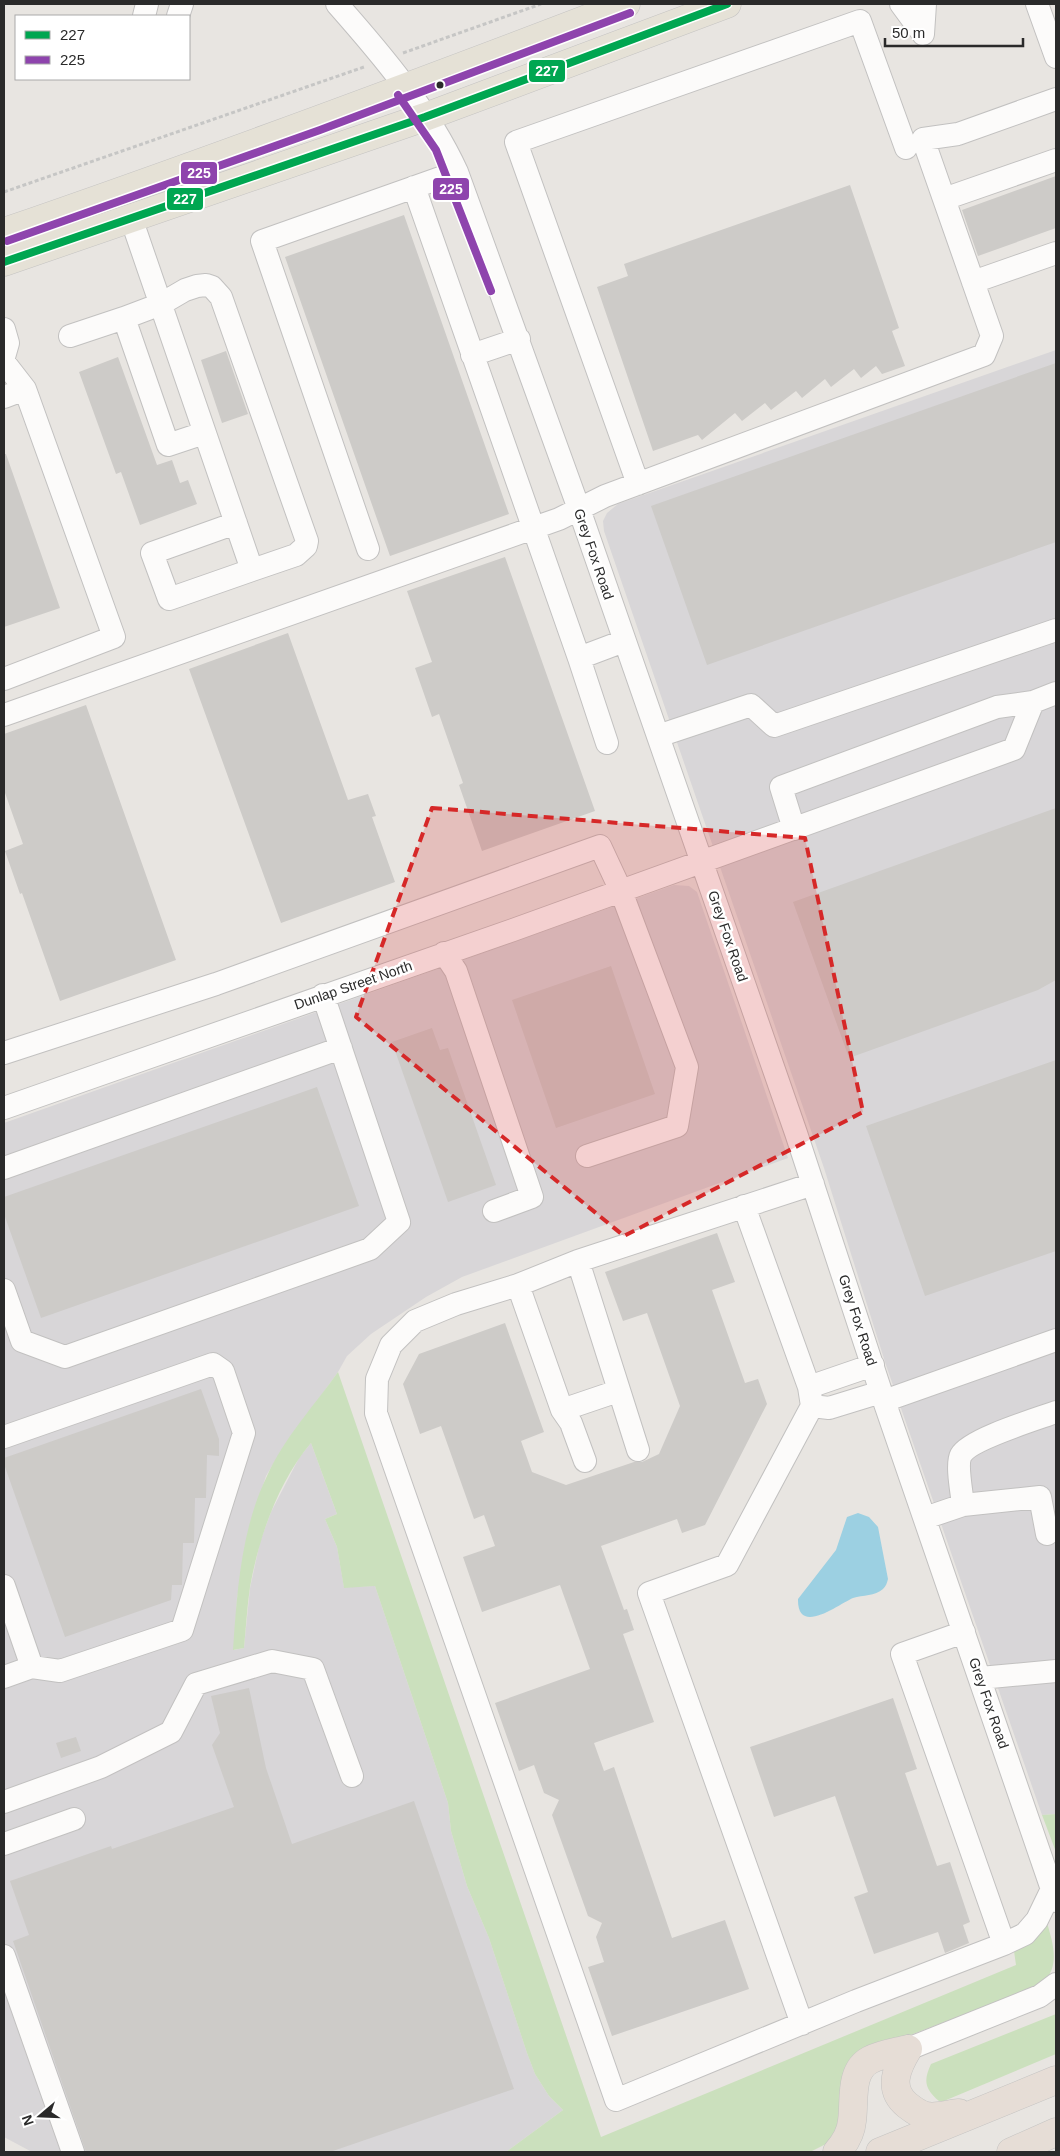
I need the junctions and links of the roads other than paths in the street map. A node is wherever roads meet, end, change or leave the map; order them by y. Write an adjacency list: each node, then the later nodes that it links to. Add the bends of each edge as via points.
1 (337, 4): 8 (street, Grey Fox Road)
2 (626, 4): 8 (main road)
3 (727, 4): 10 (main road)
4 (901, 4): 5 (street, via 923,34)
5 (925, 4)
6 (1037, 4): 7 (street)
7 (1056, 57)
8 (406, 89): 10 (street, Grey Fox Road); 17 (main road)
9 (1056, 99): 15 (street, via 958,134 923,138)
10 (425, 117): 13 (street, Grey Fox Road, via 445,146); 16 (main road)
11 (906, 148): 31 (street, via 860,21 516,142)
12 (1056, 160): 15 (street)
13 (457, 172): 14 (street); 25 (street, Grey Fox Road)
14 (414, 187): 26 (street); 35 (street, via 262,240)
15 (944, 199): 20 (street)
16 (131, 218): 19 (main road); 21 (street)
17 (4, 232)
18 (1056, 253): 20 (street)
19 (4, 262)
20 (974, 282): 31 (street, via 992,336 984,355)
21 (161, 304): 22 (street); 30 (street); 36 (street, via 185,290 206,285 221,296 307,541 300,553)
22 (124, 318): 24 (street); 30 (street, via 168,445)
23 (4, 330): 27 (street, via 8,343)
24 (70, 336)
25 (518, 339): 26 (street); 32 (street, Grey Fox Road)
26 (472, 355): 34 (street)
27 (4, 357)
28 (4, 362): 29 (street)
29 (14, 393): 40 (street, via 114,637)
30 (204, 433): 33 (street)
31 (638, 484): 32 (street)
32 (579, 509): 34 (street); 38 (street, Grey Fox Road)
33 (236, 523): 36 (street); 36 (street, via 152,553 169,599)
34 (532, 528): 39 (street); 43 (street)
35 (368, 549)
36 (252, 570)
37 (1056, 630): 44 (street, via 774,726 751,706)
38 (624, 642): 39 (street); 44 (street, Grey Fox Road)
39 (579, 658): 45 (street)
40 (4, 678)
41 (1056, 692): 42 (street)
42 (1033, 702): 46 (street, Dunlap Street North, via 1014,749); 46 (street, via 997,707 781,787)
43 (4, 715)
44 (658, 736): 47 (street, Grey Fox Road)
45 (607, 743)
46 (794, 829): 47 (street, Dunlap Street North)
47 (702, 862): 48 (street, Dunlap Street North); 56 (street, Grey Fox Road)
48 (621, 891): 49 (street, Dunlap Street North); 52 (street, via 600,846 216,984); 54 (street, via 687,1067 677,1126)
49 (444, 953): 50 (street, Dunlap Street North); 58 (street, via 456,971 532,1197)
50 (323, 994): 51 (street); 53 (street, Dunlap Street North)
51 (342, 1048): 55 (street); 61 (street, via 399,1222 370,1249 65,1357 22,1341)
52 (4, 1053)
53 (4, 1108)
54 (587, 1156)
55 (4, 1168)
56 (813, 1184): 57 (street); 63 (street, Grey Fox Road)
57 (744, 1206): 59 (street); 65 (street)
58 (494, 1211)
59 (578, 1262): 60 (street); 64 (street)
60 (518, 1285): 67 (street); 90 (street, via 456,1304 415,1321 391,1345 377,1379 376,1413 616,2100)
61 (4, 1290)
62 (1056, 1340): 66 (street)
63 (872, 1365): 65 (street); 66 (street, Grey Fox Road)
64 (618, 1391): 67 (street); 70 (street)
65 (810, 1396): 66 (street, via 829,1408); 90 (street, via 727,1565 649,1593)
66 (883, 1396): 73 (street, Grey Fox Road)
67 (562, 1410): 71 (street)
68 (1056, 1412): 72 (street, via 968,1448 960,1463)
69 (4, 1437): 78 (street, via 213,1364 223,1371 244,1433 182,1630 60,1671)
70 (638, 1450)
71 (585, 1461)
72 (963, 1506): 73 (street); 74 (street, via 1040,1497)
73 (925, 1518): 77 (street, Grey Fox Road)
74 (1047, 1534)
75 (4, 1586): 76 (street)
76 (10, 1623): 78 (street)
77 (964, 1632): 81 (street, Grey Fox Road); 87 (street, via 902,1654)
78 (32, 1667): 80 (street)
79 (1056, 1671): 81 (street)
80 (4, 1677)
81 (980, 1678): 86 (street, Grey Fox Road)
82 (352, 1776): 83 (street, via 313,1669 272,1661 196,1684 171,1732 101,1767)
83 (4, 1802)
84 (74, 1819): 85 (street)
85 (4, 1844)
86 (1054, 1895): 87 (street, via 1025,1934)
87 (1004, 1944): 90 (street)
88 (4, 1956): 95 (street)
89 (1056, 1984): 91 (street, via 1040,1996)
90 (802, 2024)
91 (908, 2049): 93 (highway, via 895,2076 900,2100 928,2116); 96 (highway, via 871,2059 861,2067 852,2096 850,2131)
92 (1056, 2080): 93 (highway)
93 (977, 2112): 97 (highway)
94 (1056, 2132): 98 (highway)
95 (72, 2152)
96 (837, 2152)
97 (880, 2152)
98 (1011, 2152)

